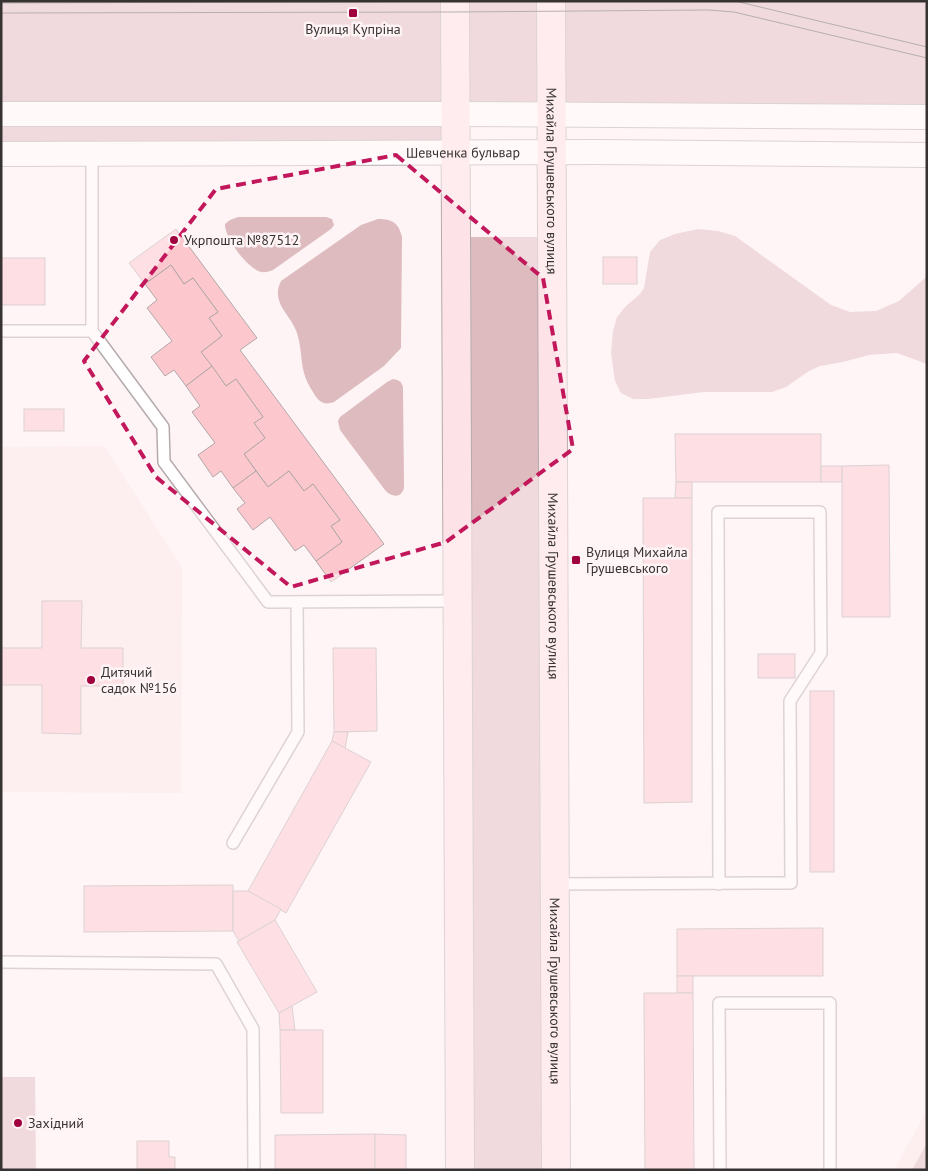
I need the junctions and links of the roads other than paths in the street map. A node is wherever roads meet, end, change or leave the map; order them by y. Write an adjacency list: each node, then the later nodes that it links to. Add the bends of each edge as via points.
1 (455, 1): 4 (street)
2 (551, 1): 5 (street, Михайла Грушевського вулиця)
3 (1, 114): 4 (street)
4 (456, 114): 5 (street); 7 (street)
5 (552, 114): 6 (street); 8 (street, Михайла Грушевського вулиця)
6 (927, 116)
7 (456, 152): 8 (street, Шевченка бульвар); 10 (street, Шевченка бульвар); 14 (street)
8 (552, 152): 11 (street, Шевченка бульвар); 17 (street, Михайла Грушевського вулиця)
9 (1, 154): 10 (street, Шевченка бульвар)
10 (92, 154): 13 (lane)
11 (927, 156)
12 (1, 331): 13 (lane)
13 (92, 331): 15 (lane, via 164,427 164,462 268,602)
14 (458, 601): 15 (lane); 21 (street)
15 (297, 602): 16 (lane, via 298,732)
16 (234, 843)
17 (555, 884): 18 (lane); 22 (street, Михайла Грушевського вулиця)
18 (719, 884): 18 (lane, via 718,512 820,512 821,653 790,701 791,883)
19 (1, 962): 20 (lane, via 216,964 253,1029)
20 (254, 1170)
21 (460, 1170)
22 (556, 1170)
23 (720, 1170): 24 (lane, via 719,1003 830,1003)
24 (830, 1170)

